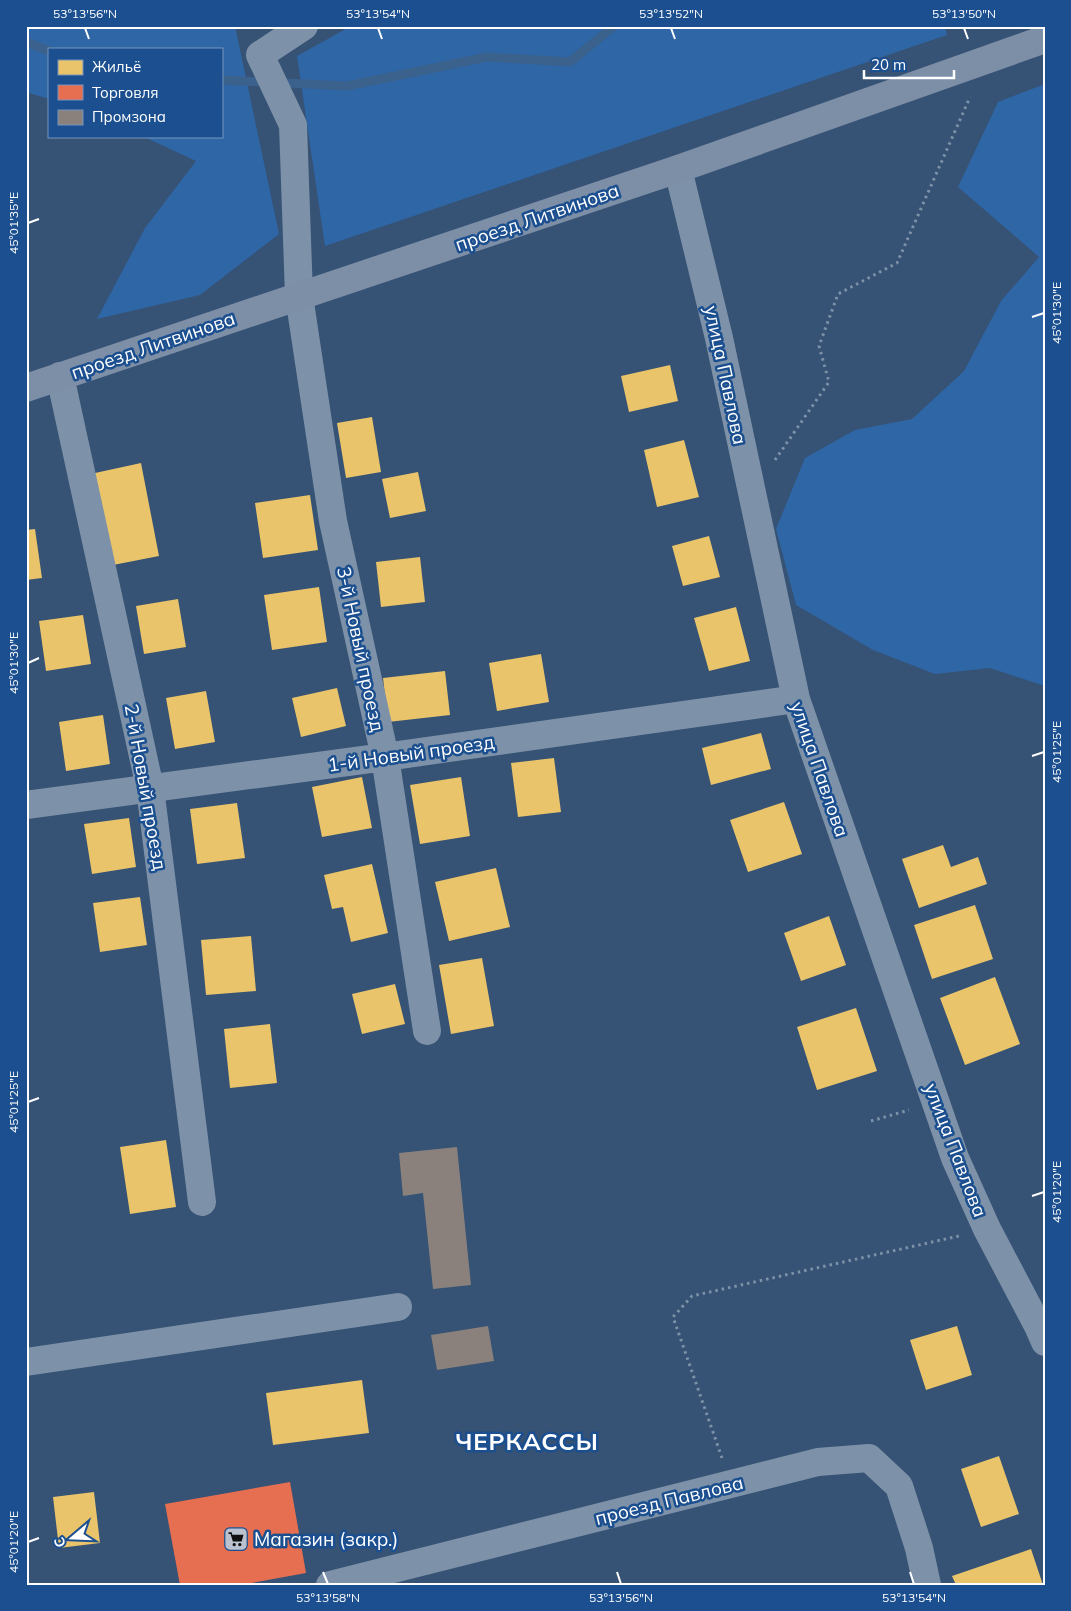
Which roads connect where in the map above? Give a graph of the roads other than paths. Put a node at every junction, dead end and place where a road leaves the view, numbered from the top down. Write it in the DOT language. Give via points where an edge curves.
graph roads {
  1 [pos="304,26"];
  2 [pos="1045,39"];
  3 [pos="678,169"];
  4 [pos="299,296"];
  5 [pos="60,376"];
  6 [pos="26,388"];
  7 [pos="796,699"];
  8 [pos="385,757"];
  9 [pos="150,788"];
  10 [pos="26,805"];
  11 [pos="427,1031"];
  12 [pos="202,1202"];
  13 [pos="398,1307"];
  14 [pos="1045,1342"];
  15 [pos="26,1362"];
  16 [pos="330,1585"];
  17 [pos="928,1585"];
  1 -- 4 [label="street, 3-й Новый проезд" via="260,55 293,125"];
  2 -- 3 [label="main road, проезд Литвинова"];
  3 -- 4 [label="main road, проезд Литвинова"];
  3 -- 7 [label="street, улица Павлова" via="720,338"];
  4 -- 5 [label="main road, проезд Литвинова"];
  4 -- 8 [label="street, 3-й Новый проезд" via="333,521"];
  5 -- 6 [label="main road, проезд Литвинова"];
  5 -- 9 [label="street, 2-й Новый проезд"];
  7 -- 8 [label="street, 1-й Новый проезд"];
  7 -- 14 [label="street, улица Павлова" via="955,1158"];
  8 -- 9 [label="street, 1-й Новый проезд"];
  8 -- 11 [label="street, 3-й Новый проезд"];
  9 -- 10 [label="street, 1-й Новый проезд"];
  9 -- 12 [label="street, 2-й Новый проезд"];
  13 -- 15 [label="street"];
  16 -- 17 [label="street, проезд Павлова" via="818,1462 869,1458 899,1486"];
}
